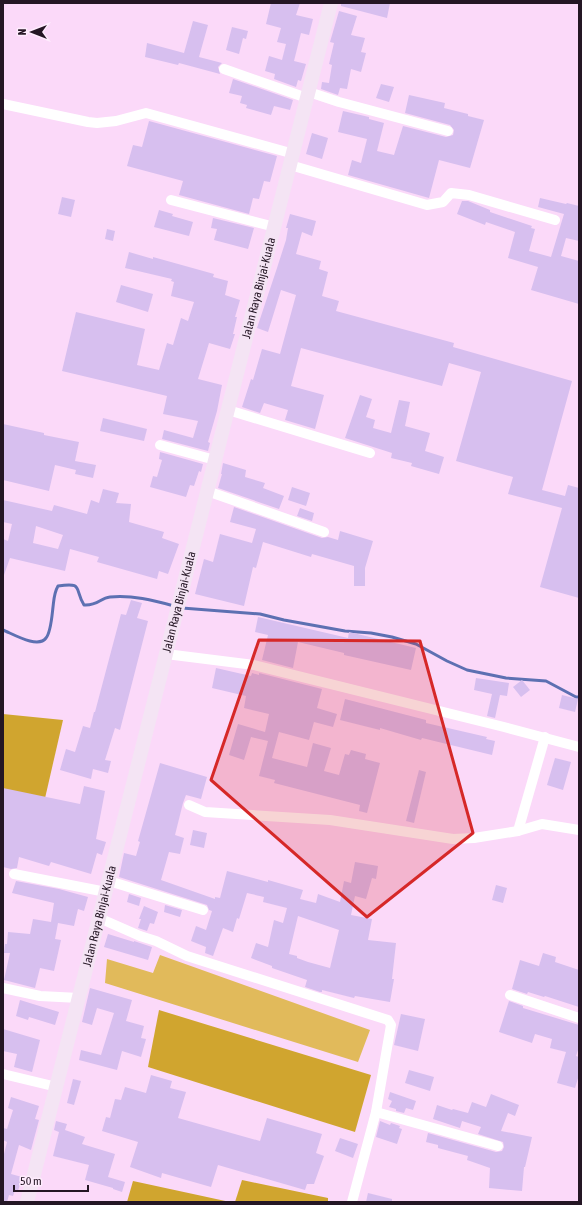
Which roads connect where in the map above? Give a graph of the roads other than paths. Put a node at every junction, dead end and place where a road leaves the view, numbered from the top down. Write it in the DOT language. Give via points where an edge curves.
graph roads {
  1 [pos="331,3"];
  2 [pos="224,69"];
  3 [pos="308,95"];
  4 [pos="3,104"];
  5 [pos="448,131"];
  6 [pos="292,160"];
  7 [pos="171,200"];
  8 [pos="556,220"];
  9 [pos="275,227"];
  10 [pos="228,410"];
  11 [pos="160,445"];
  12 [pos="370,453"];
  13 [pos="215,460"];
  14 [pos="208,491"];
  15 [pos="324,532"];
  16 [pos="166,654"];
  17 [pos="545,737"];
  18 [pos="579,746"];
  19 [pos="188,805"];
  20 [pos="579,830"];
  21 [pos="518,831"];
  22 [pos="14,874"];
  23 [pos="107,886"];
  24 [pos="203,910"];
  25 [pos="99,918"];
  26 [pos="3,988"];
  27 [pos="510,995"];
  28 [pos="79,998"];
  29 [pos="579,1018"];
  30 [pos="3,1074"];
  31 [pos="57,1087"];
  32 [pos="376,1112"];
  33 [pos="498,1146"];
  34 [pos="28,1202"];
  35 [pos="352,1202"];
  1 -- 3 [label="main road, Jalan Raya Binjai-Kuala"];
  2 -- 3 [label="street"];
  3 -- 5 [label="street"];
  3 -- 6 [label="main road, Jalan Raya Binjai-Kuala"];
  4 -- 6 [label="street" via="97,123 146,113"];
  6 -- 8 [label="street" via="427,205 443,202 451,193 461,194"];
  6 -- 9 [label="main road, Jalan Raya Binjai-Kuala"];
  7 -- 9 [label="street"];
  9 -- 10 [label="main road, Jalan Raya Binjai-Kuala"];
  10 -- 12 [label="street"];
  10 -- 13 [label="main road, Jalan Raya Binjai-Kuala"];
  11 -- 13 [label="street"];
  13 -- 14 [label="main road, Jalan Raya Binjai-Kuala"];
  14 -- 15 [label="street"];
  14 -- 16 [label="main road, Jalan Raya Binjai-Kuala"];
  16 -- 17 [label="street" via="254,665"];
  16 -- 23 [label="main road, Jalan Raya Binjai-Kuala"];
  17 -- 18 [label="street"];
  17 -- 21 [label="street"];
  19 -- 21 [label="street" via="205,812 330,820 453,839"];
  20 -- 21 [label="street" via="542,824"];
  22 -- 23 [label="street"];
  23 -- 24 [label="street"];
  23 -- 25 [label="main road, Jalan Raya Binjai-Kuala"];
  25 -- 28 [label="main road, Jalan Raya Binjai-Kuala"];
  25 -- 32 [label="street" via="187,956 388,1020 391,1025"];
  26 -- 28 [label="street" via="40,996"];
  27 -- 29 [label="street"];
  28 -- 31 [label="main road, Jalan Raya Binjai-Kuala"];
  30 -- 31 [label="street"];
  31 -- 34 [label="main road, Jalan Raya Binjai-Kuala"];
  32 -- 33 [label="street"];
  32 -- 35 [label="street"];
}
